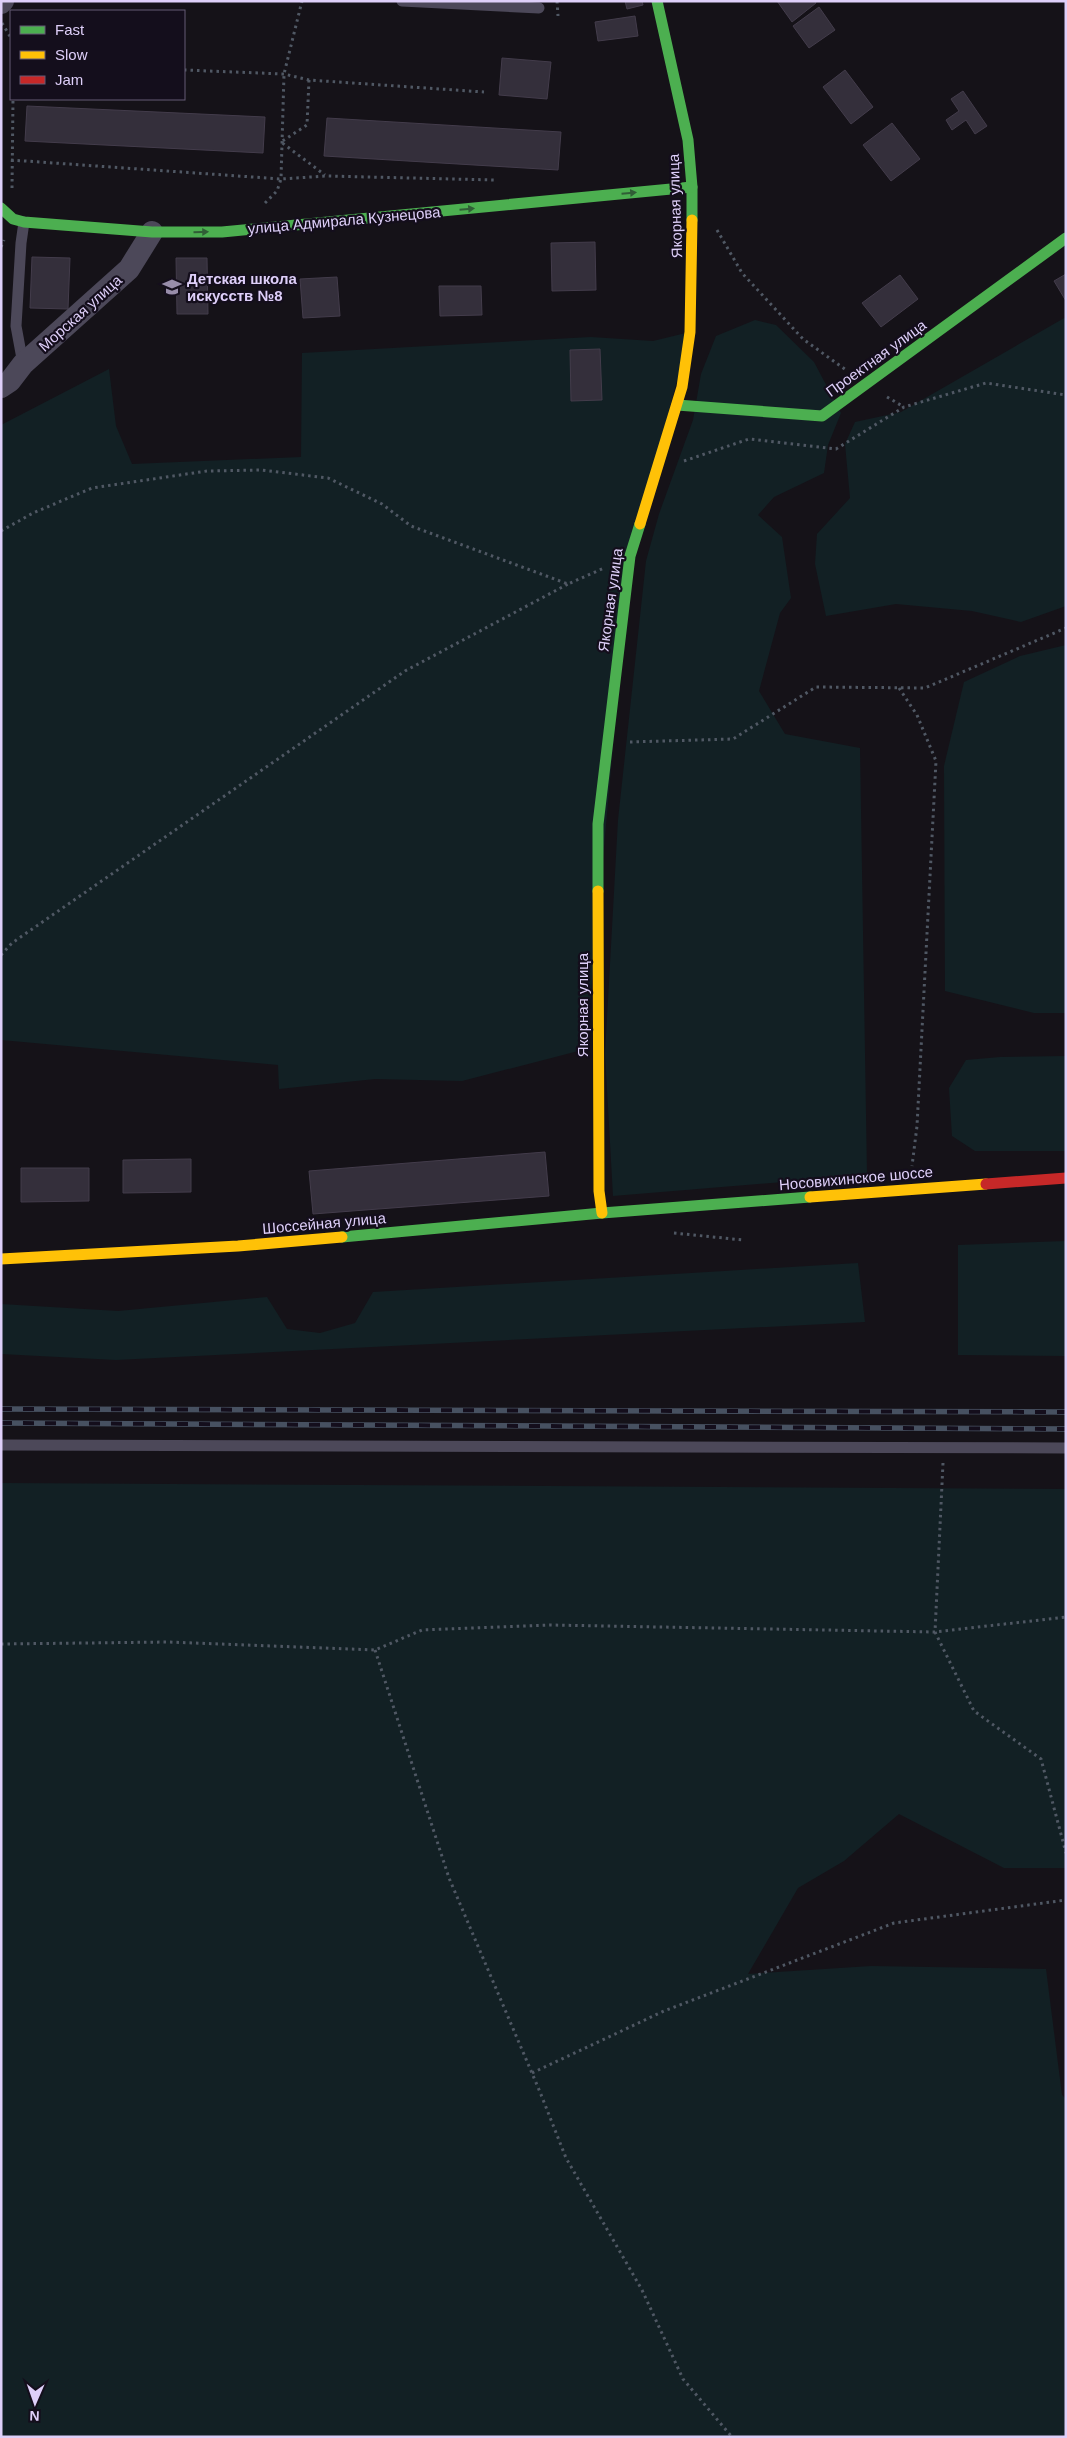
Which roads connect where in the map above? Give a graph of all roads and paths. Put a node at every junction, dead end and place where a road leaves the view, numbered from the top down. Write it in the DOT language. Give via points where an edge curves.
graph roads {
  1 [pos="302,1"];
  2 [pos="402,1"];
  3 [pos="557,1"];
  4 [pos="657,1"];
  5 [pos="539,8"];
  6 [pos="558,16"];
  7 [pos="1,23"];
  8 [pos="10,36"];
  9 [pos="185,70"];
  10 [pos="284,74"];
  11 [pos="309,80"];
  12 [pos="484,92"];
  13 [pos="13,100"];
  14 [pos="281,142"];
  15 [pos="11,160"];
  16 [pos="326,176"];
  17 [pos="281,178"];
  18 [pos="500,180"];
  19 [pos="692,187"];
  20 [pos="277,191"];
  21 [pos="1,208"];
  22 [pos="19,220"];
  23 [pos="712,222"];
  24 [pos="152,232"];
  25 [pos="1066,238"];
  26 [pos="1,247"];
  27 [pos="23,364"];
  28 [pos="866,384"];
  29 [pos="1,387"];
  30 [pos="1066,395"];
  31 [pos="677,404"];
  32 [pos="904,407"];
  33 [pos="654,471"];
  34 [pos="1,531"];
  35 [pos="630,556"];
  36 [pos="568,584"];
  37 [pos="1066,628"];
  38 [pos="899,688"];
  39 [pos="607,742"];
  40 [pos="1,955"];
  41 [pos="1066,1178"];
  42 [pos="908,1189"];
  43 [pos="649,1211"];
  44 [pos="602,1213"];
  45 [pos="670,1233"];
  46 [pos="743,1240"];
  47 [pos="1,1259"];
  48 [pos="1,1445"];
  49 [pos="943,1448"];
  50 [pos="1066,1448"];
  51 [pos="1066,1617"];
  52 [pos="936,1632"];
  53 [pos="1,1644"];
  54 [pos="375,1650"];
  55 [pos="1066,1853"];
  56 [pos="1066,1900"];
  57 [pos="532,2073"];
  58 [pos="732,2437"];
  1 -- 10 [label="path"];
  2 -- 5 [label="lane"];
  3 -- 6 [label="path"];
  4 -- 19 [label="street, Якорная улица" via="688,140"];
  7 -- 8 [label="path"];
  9 -- 10 [label="path"];
  10 -- 11 [label="path"];
  10 -- 14 [label="path"];
  11 -- 12 [label="path"];
  11 -- 14 [label="path" via="307,125"];
  13 -- 15 [label="path"];
  14 -- 16 [label="path"];
  14 -- 17 [label="path"];
  15 -- 17 [label="path"];
  15 -- 22 [label="path"];
  16 -- 17 [label="path"];
  16 -- 18 [label="path"];
  17 -- 20 [label="path"];
  24 -- 19 [label="street, улица Адмирала Кузнецова, one-way" via="222,232"];
  19 -- 31 [label="street, Якорная улица" via="690,332"];
  21 -- 22 [label="street"];
  22 -- 24 [label="street, улица Адмирала Кузнецова"];
  22 -- 26 [label="path"];
  22 -- 27 [label="lane" via="21,243 16,326"];
  23 -- 28 [label="path" via="742,273 803,339"];
  24 -- 27 [label="street, Морская улица" via="129,268"];
  25 -- 28 [label="street, Проектная улица"];
  27 -- 29 [label="street, Морская улица"];
  28 -- 31 [label="street, Проектная улица" via="822,416"];
  28 -- 32 [label="path"];
  30 -- 32 [label="path" via="986,383"];
  31 -- 33 [label="street, Якорная улица"];
  32 -- 33 [label="path" via="836,449 749,439"];
  33 -- 35 [label="street, Якорная улица"];
  34 -- 36 [label="path" via="33,513 92,488 207,471 261,470 328,478 382,504 411,526"];
  35 -- 36 [label="path"];
  35 -- 39 [label="street, Якорная улица"];
  36 -- 40 [label="path" via="405,670 12,944"];
  37 -- 38 [label="path" via="926,688"];
  38 -- 39 [label="path" via="816,687 733,739"];
  38 -- 42 [label="path" via="916,715 936,762 918,1117"];
  39 -- 44 [label="street, Якорная улица" via="598,824 597,1046"];
  41 -- 42 [label="street, Носовихинское шоссе"];
  42 -- 43 [label="street, Носовихинское шоссе"];
  43 -- 44 [label="street, Шоссейная улица"];
  44 -- 47 [label="street, Шоссейная улица" via="238,1246"];
  45 -- 46 [label="path"];
  48 -- 49 [label="lane"];
  49 -- 50 [label="lane"];
  49 -- 52 [label="path"];
  51 -- 52 [label="path"];
  52 -- 54 [label="path" via="550,1625 422,1630"];
  52 -- 55 [label="path" via="974,1711 1041,1759"];
  53 -- 54 [label="path" via="168,1642"];
  54 -- 57 [label="path" via="449,1878"];
  56 -- 57 [label="path" via="894,1923 664,2011"];
  57 -- 58 [label="path" via="566,2158 642,2290 683,2379"];
}
